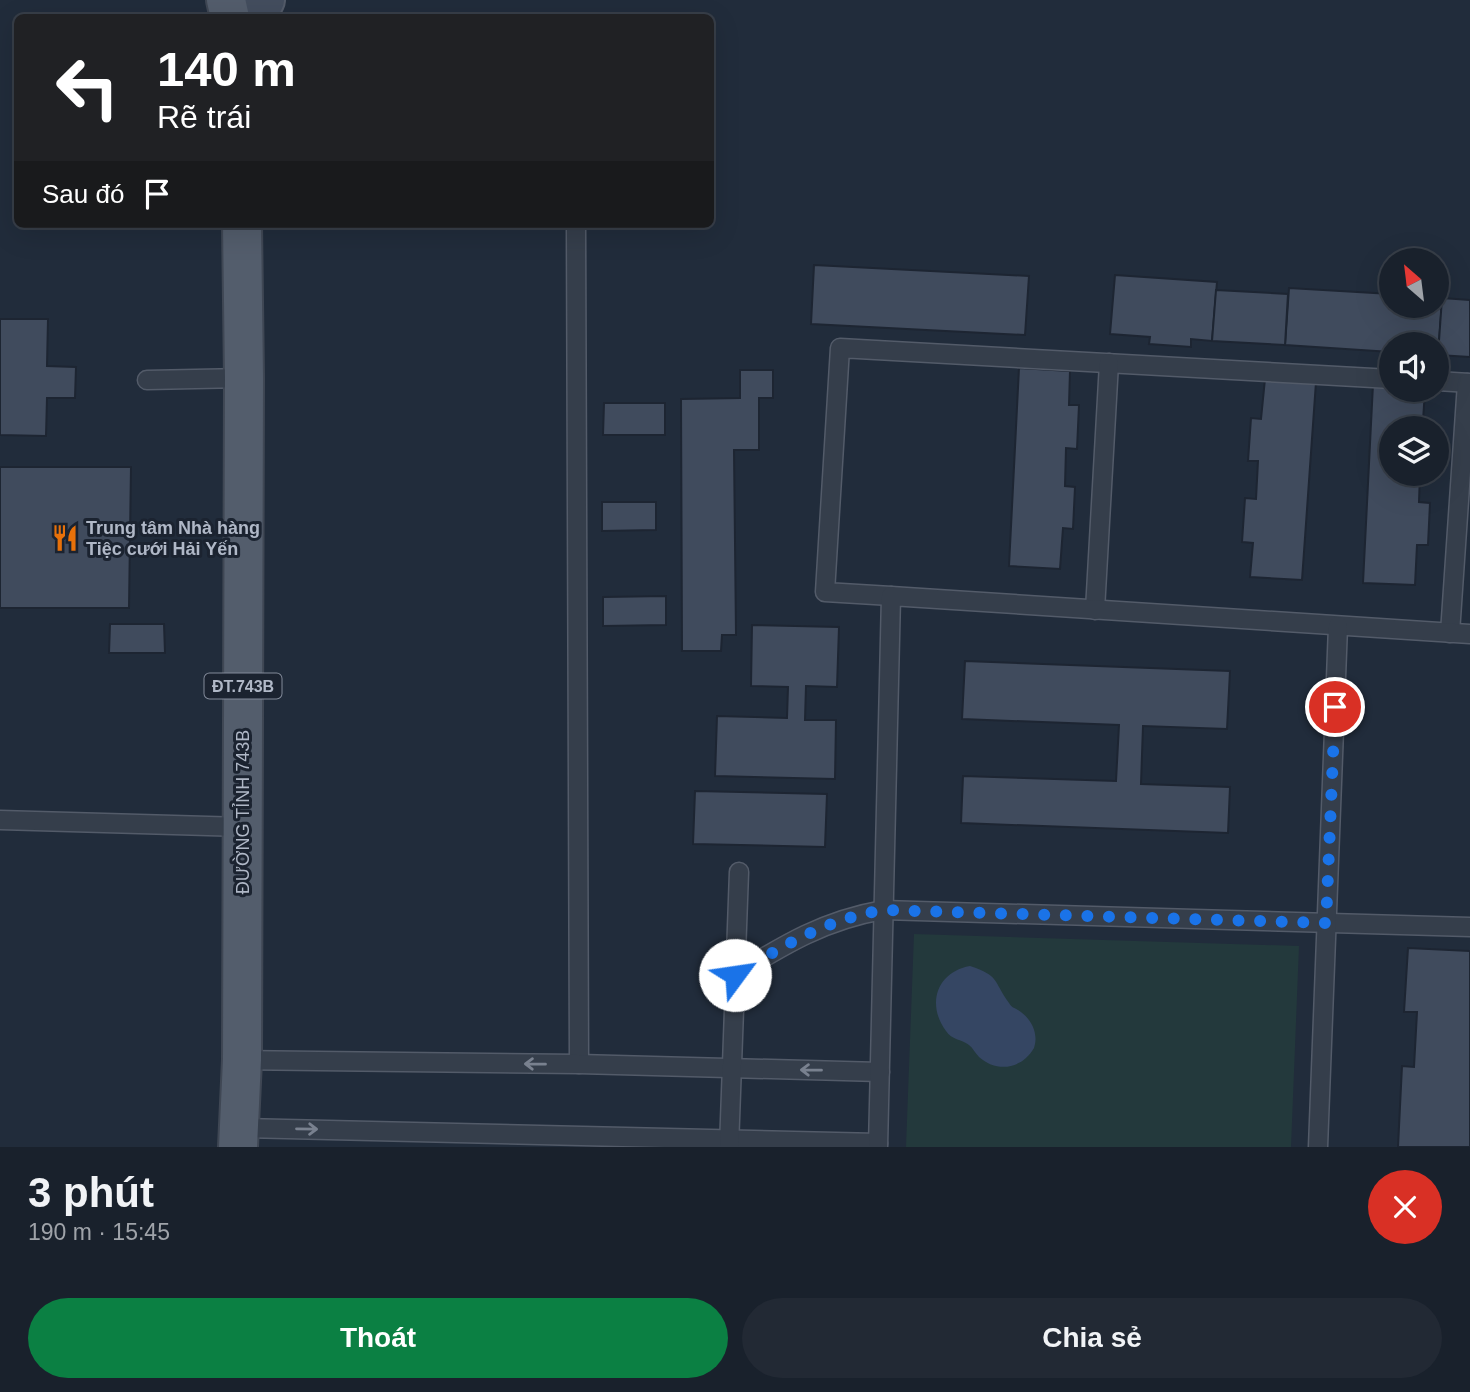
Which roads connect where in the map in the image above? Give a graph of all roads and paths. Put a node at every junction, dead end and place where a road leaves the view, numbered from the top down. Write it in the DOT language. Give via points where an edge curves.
graph roads {
  1 [pos="242,228"];
  2 [pos="576,228"];
  3 [pos="1109,363"];
  4 [pos="244,378"];
  5 [pos="1379,378"];
  6 [pos="147,380"];
  7 [pos="1449,382"];
  8 [pos="1469,383"];
  9 [pos="891,597"];
  10 [pos="1096,610"];
  11 [pos="1338,626"];
  12 [pos="1450,633"];
  13 [pos="1470,634"];
  14 [pos="0,820"];
  15 [pos="243,827"];
  16 [pos="739,872"];
  17 [pos="883,910"];
  18 [pos="1326,923"];
  19 [pos="1470,927"];
  20 [pos="735,975"];
  21 [pos="242,1060"];
  22 [pos="579,1064"];
  23 [pos="732,1068"];
  24 [pos="880,1072"];
  25 [pos="238,1137"];
  26 [pos="729,1143"];
  27 [pos="878,1145"];
  28 [pos="1318,1147"];
  1 -- 4 [label="main road, ĐƯỜNG TỈNH 743B / ĐT.743B"];
  2 -- 22 [label="lane"];
  3 -- 5 [label="lane"];
  3 -- 9 [label="lane" via="840,348 825,592"];
  3 -- 10 [label="lane"];
  4 -- 6 [label="lane"];
  4 -- 15 [label="main road, ĐƯỜNG TỈNH 743B / ĐT.743B"];
  7 -- 8 [label="lane"];
  8 -- 12 [label="lane"];
  9 -- 10 [label="lane"];
  9 -- 17 [label="lane"];
  10 -- 11 [label="lane"];
  11 -- 12 [label="lane"];
  11 -- 18 [label="lane"];
  12 -- 13 [label="lane"];
  14 -- 15 [label="lane"];
  15 -- 21 [label="main road, ĐƯỜNG TỈNH 743B / ĐT.743B"];
  16 -- 20 [label="lane"];
  17 -- 18 [label="lane"];
  17 -- 20 [label="lane" via="820,927"];
  17 -- 24 [label="lane"];
  18 -- 19 [label="lane"];
  18 -- 28 [label="lane"];
  20 -- 23 [label="lane"];
  22 -- 21 [label="lane, one-way"];
  21 -- 25 [label="main road, ĐƯỜNG TỈNH 743B / ĐT.743B"];
  22 -- 23 [label="lane"];
  24 -- 23 [label="lane, one-way"];
  23 -- 26 [label="lane"];
  24 -- 27 [label="lane"];
  25 -- 26 [label="lane, one-way"];
  26 -- 27 [label="lane"];
}
